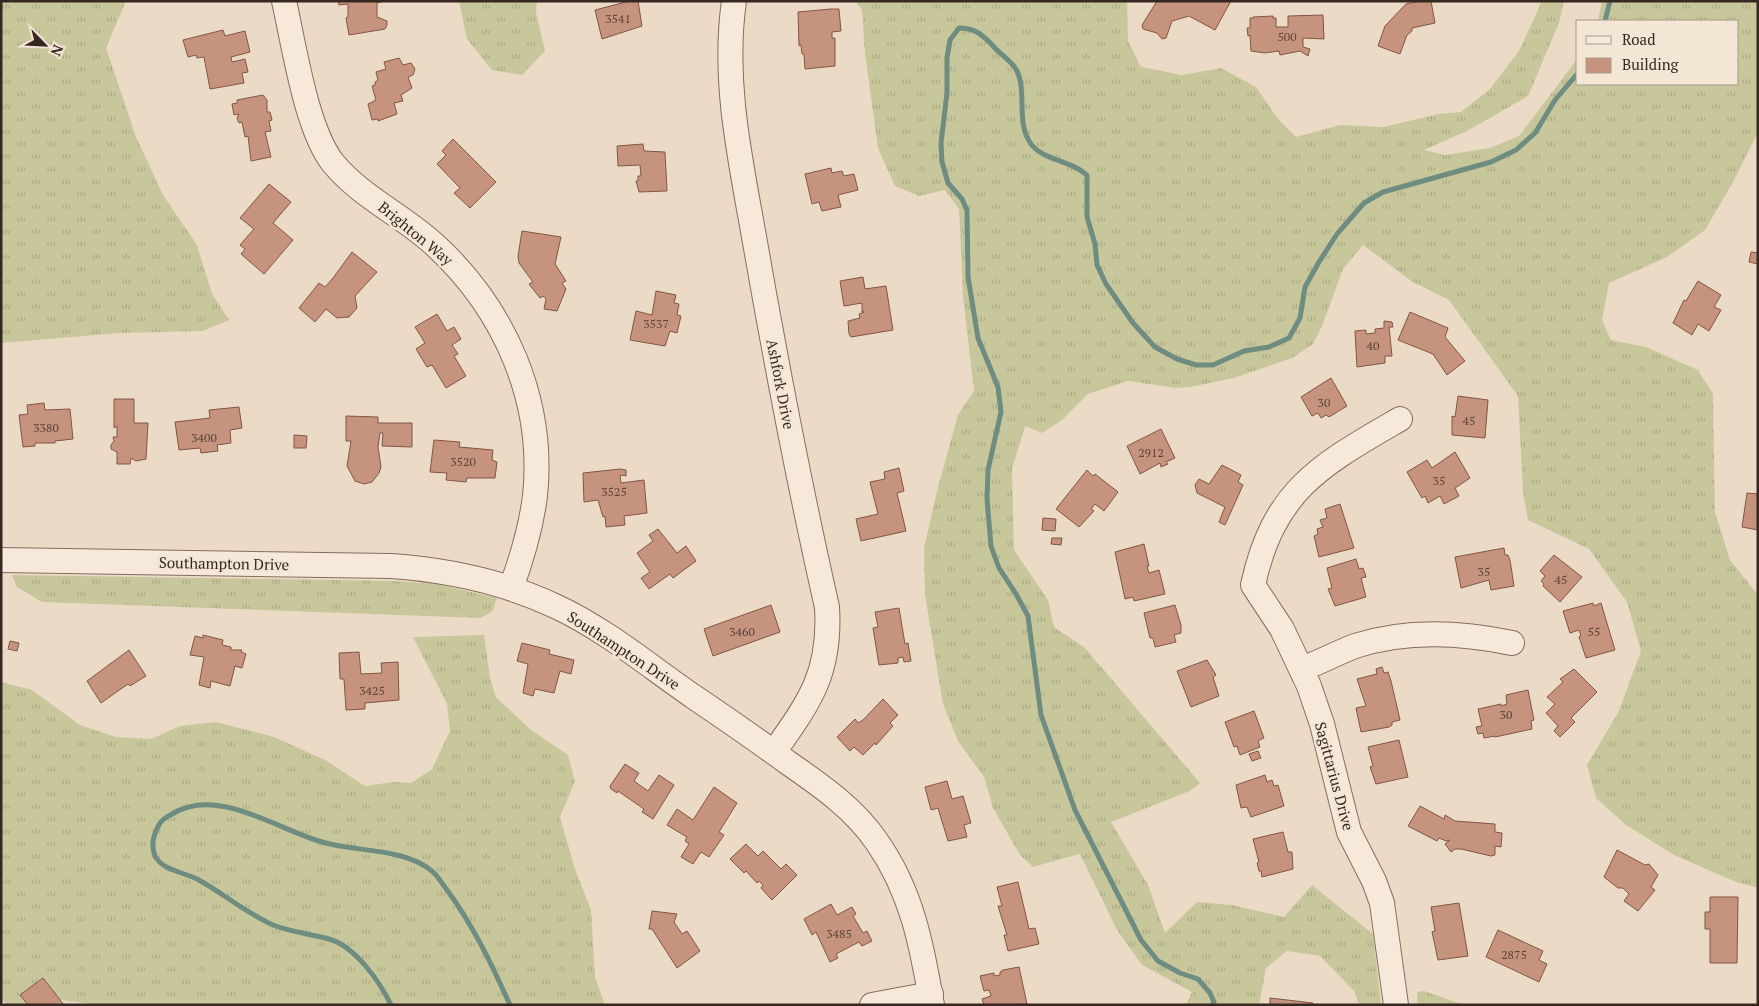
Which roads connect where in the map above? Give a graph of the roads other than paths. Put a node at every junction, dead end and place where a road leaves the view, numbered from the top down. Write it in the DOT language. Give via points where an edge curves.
graph roads {
  1 [pos="284,1"];
  2 [pos="734,1"];
  3 [pos="1400,419"];
  4 [pos="1,560"];
  5 [pos="511,588"];
  6 [pos="1512,644"];
  7 [pos="1302,669"];
  8 [pos="774,752"];
  9 [pos="931,1000"];
  10 [pos="872,1005"];
  11 [pos="1396,1005"];
  1 -- 5 [label="street, Brighton Way" via="313,125 333,162 350,180 434,244 458,268 490,309 514,355 533,424 536,462 530,529"];
  2 -- 8 [label="street, Ashfork Drive" via="729,58 734,121 782,396 827,607 826,651 817,683"];
  3 -- 7 [label="street, Sagittarius Drive" via="1334,458 1296,491 1267,538 1253,585 1282,629"];
  4 -- 5 [label="street, Southampton Drive" via="391,566 432,569"];
  5 -- 8 [label="street, Southampton Drive" via="556,606 593,626"];
  6 -- 7 [label="street" via="1466,635 1420,634 1386,638 1355,646"];
  7 -- 11 [label="street, Sagittarius Drive" via="1322,724 1349,832 1382,903"];
  8 -- 9 [label="street, Southampton Drive" via="832,794 856,816 887,856 906,893 917,925"];
  9 -- 10 [label="street"];
}
